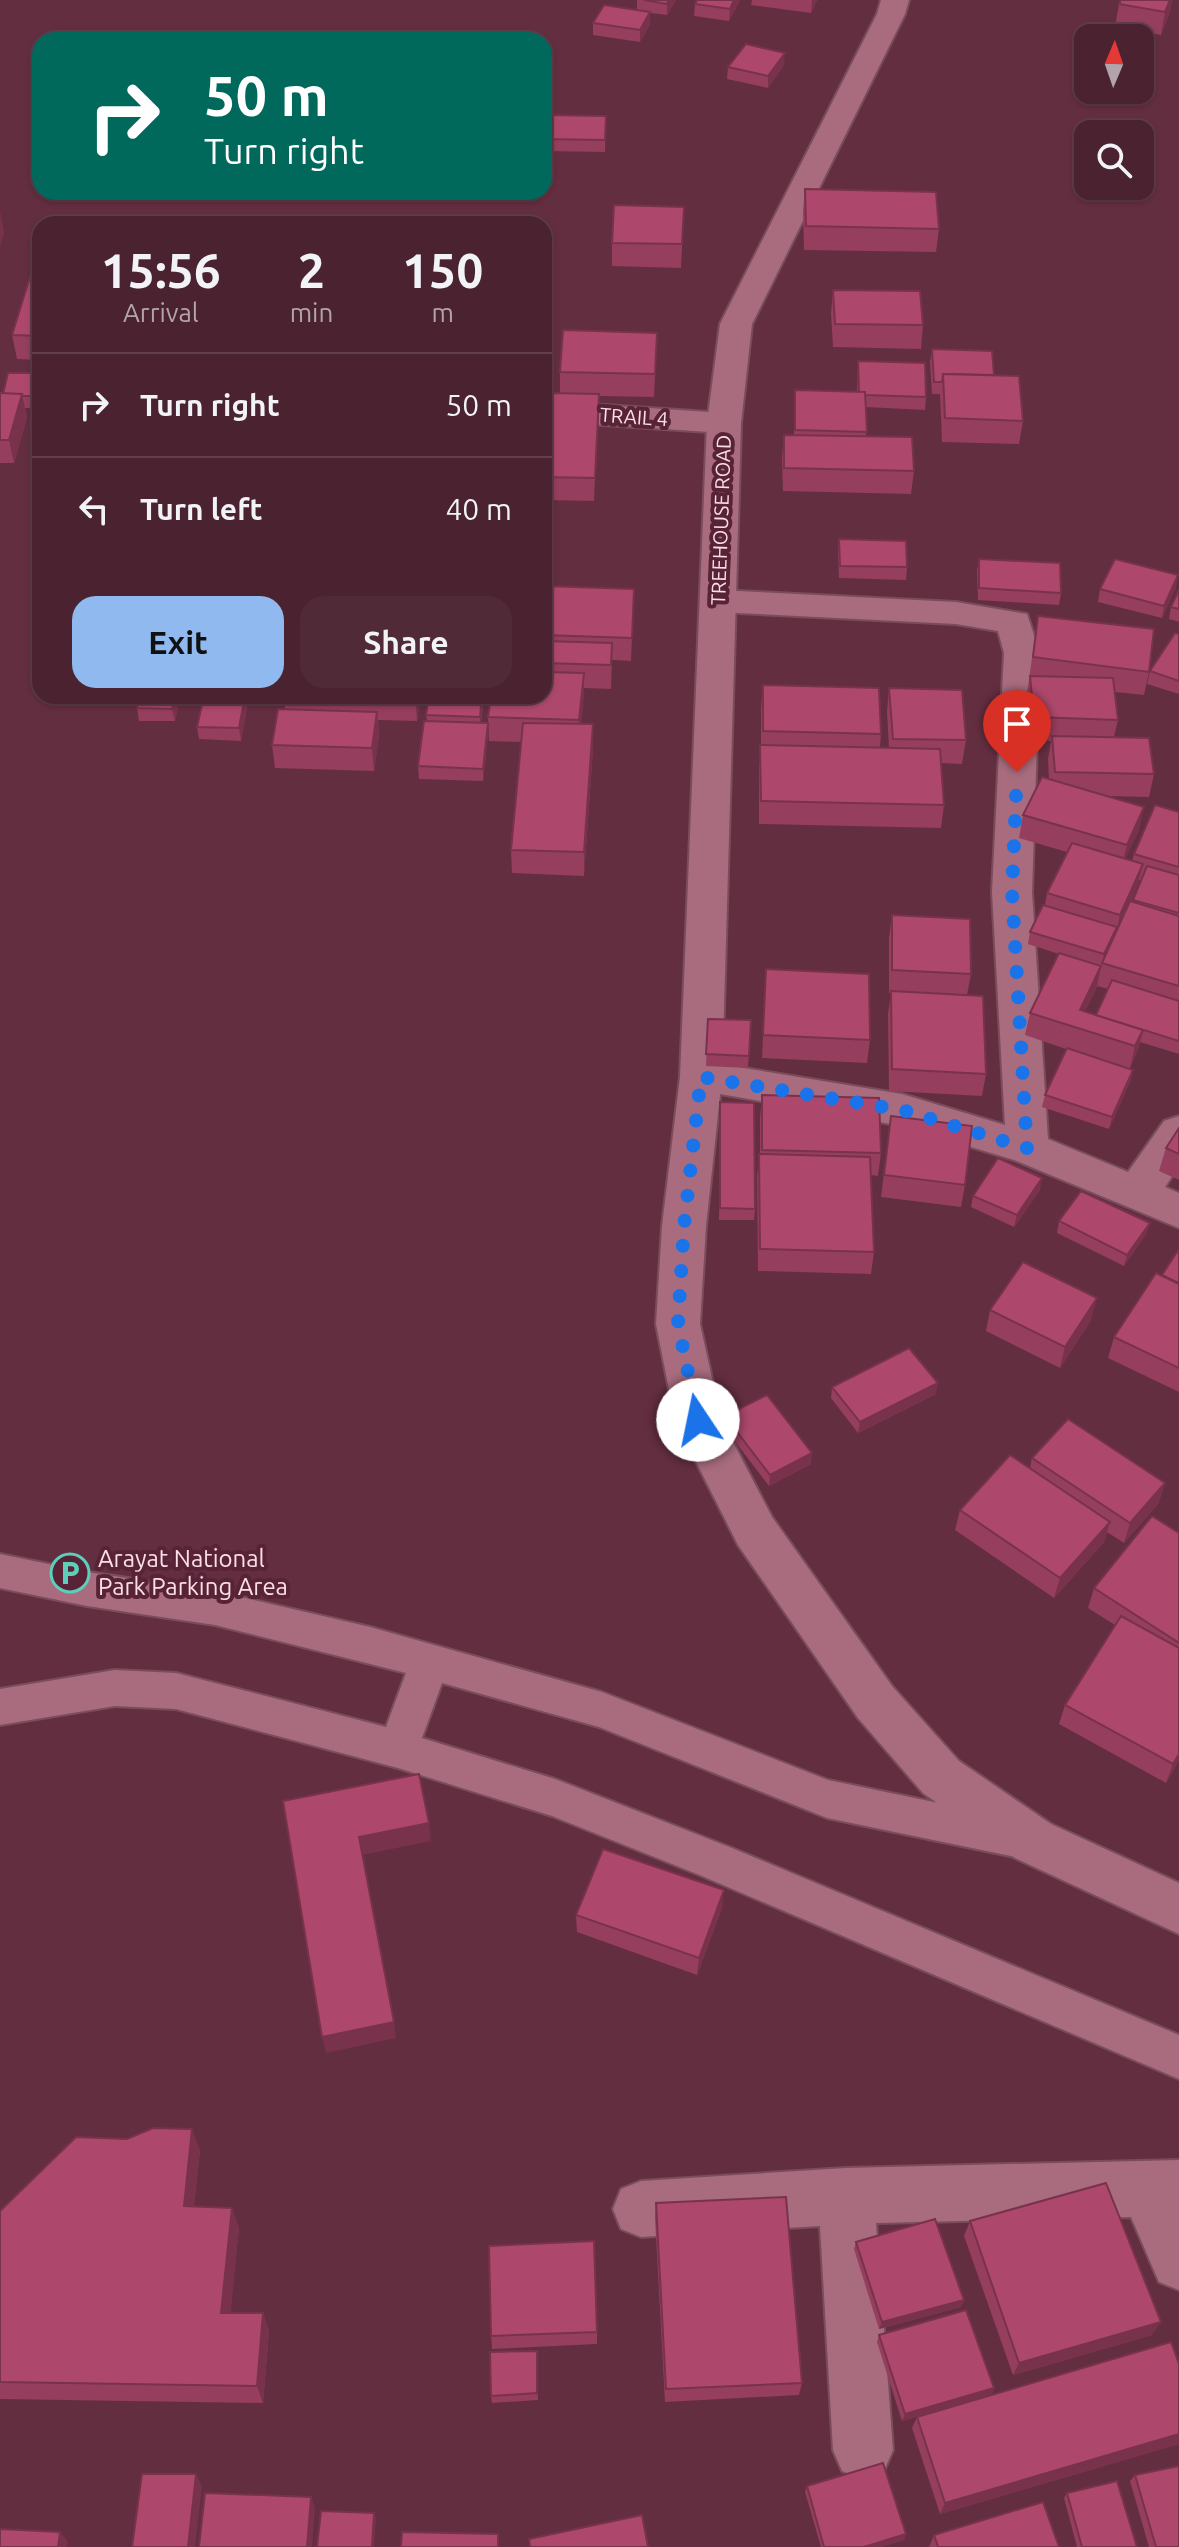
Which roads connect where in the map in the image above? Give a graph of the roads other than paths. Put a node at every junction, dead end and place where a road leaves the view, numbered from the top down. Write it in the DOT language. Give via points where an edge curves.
graph roads {
  1 [pos="895,0"];
  2 [pos="552,412"];
  3 [pos="724,423"];
  4 [pos="718,601"];
  5 [pos="701,1077"];
  6 [pos="1179,1132"];
  7 [pos="1027,1148"];
  8 [pos="1138,1192"];
  9 [pos="1179,1211"];
  10 [pos="0,1571"];
  11 [pos="430,1662"];
  12 [pos="0,1707"];
  13 [pos="398,1749"];
  14 [pos="1033,1841"];
  15 [pos="1179,1909"];
  16 [pos="1179,2057"];
  17 [pos="1163,2189"];
  18 [pos="846,2196"];
  19 [pos="641,2209"];
  20 [pos="1179,2262"];
  21 [pos="863,2450"];
  1 -- 3 [label="street, TREEHOUSE ROAD" via="736,324"];
  2 -- 3 [label="street, TRAIL 4"];
  3 -- 4 [label="street, TREEHOUSE ROAD"];
  4 -- 5 [label="street, TREEHOUSE ROAD"];
  4 -- 7 [label="street" via="956,613 1014,622 1022,653 1012,892"];
  5 -- 7 [label="street" via="902,1110"];
  5 -- 14 [label="street, TREEHOUSE ROAD" via="678,1324 698,1420 755,1531 875,1702 941,1777"];
  6 -- 8 [label="street"];
  7 -- 8 [label="street"];
  8 -- 9 [label="street"];
  10 -- 11 [label="lane" via="215,1608"];
  11 -- 13 [label="lane"];
  11 -- 14 [label="lane" via="602,1710 827,1799"];
  12 -- 13 [label="lane" via="115,1688 176,1691"];
  13 -- 16 [label="lane" via="555,1798"];
  14 -- 15 [label="street, TREEHOUSE ROAD"];
  17 -- 18 [label="street"];
  17 -- 20 [label="street"];
  18 -- 19 [label="street"];
  18 -- 21 [label="street"];
}
